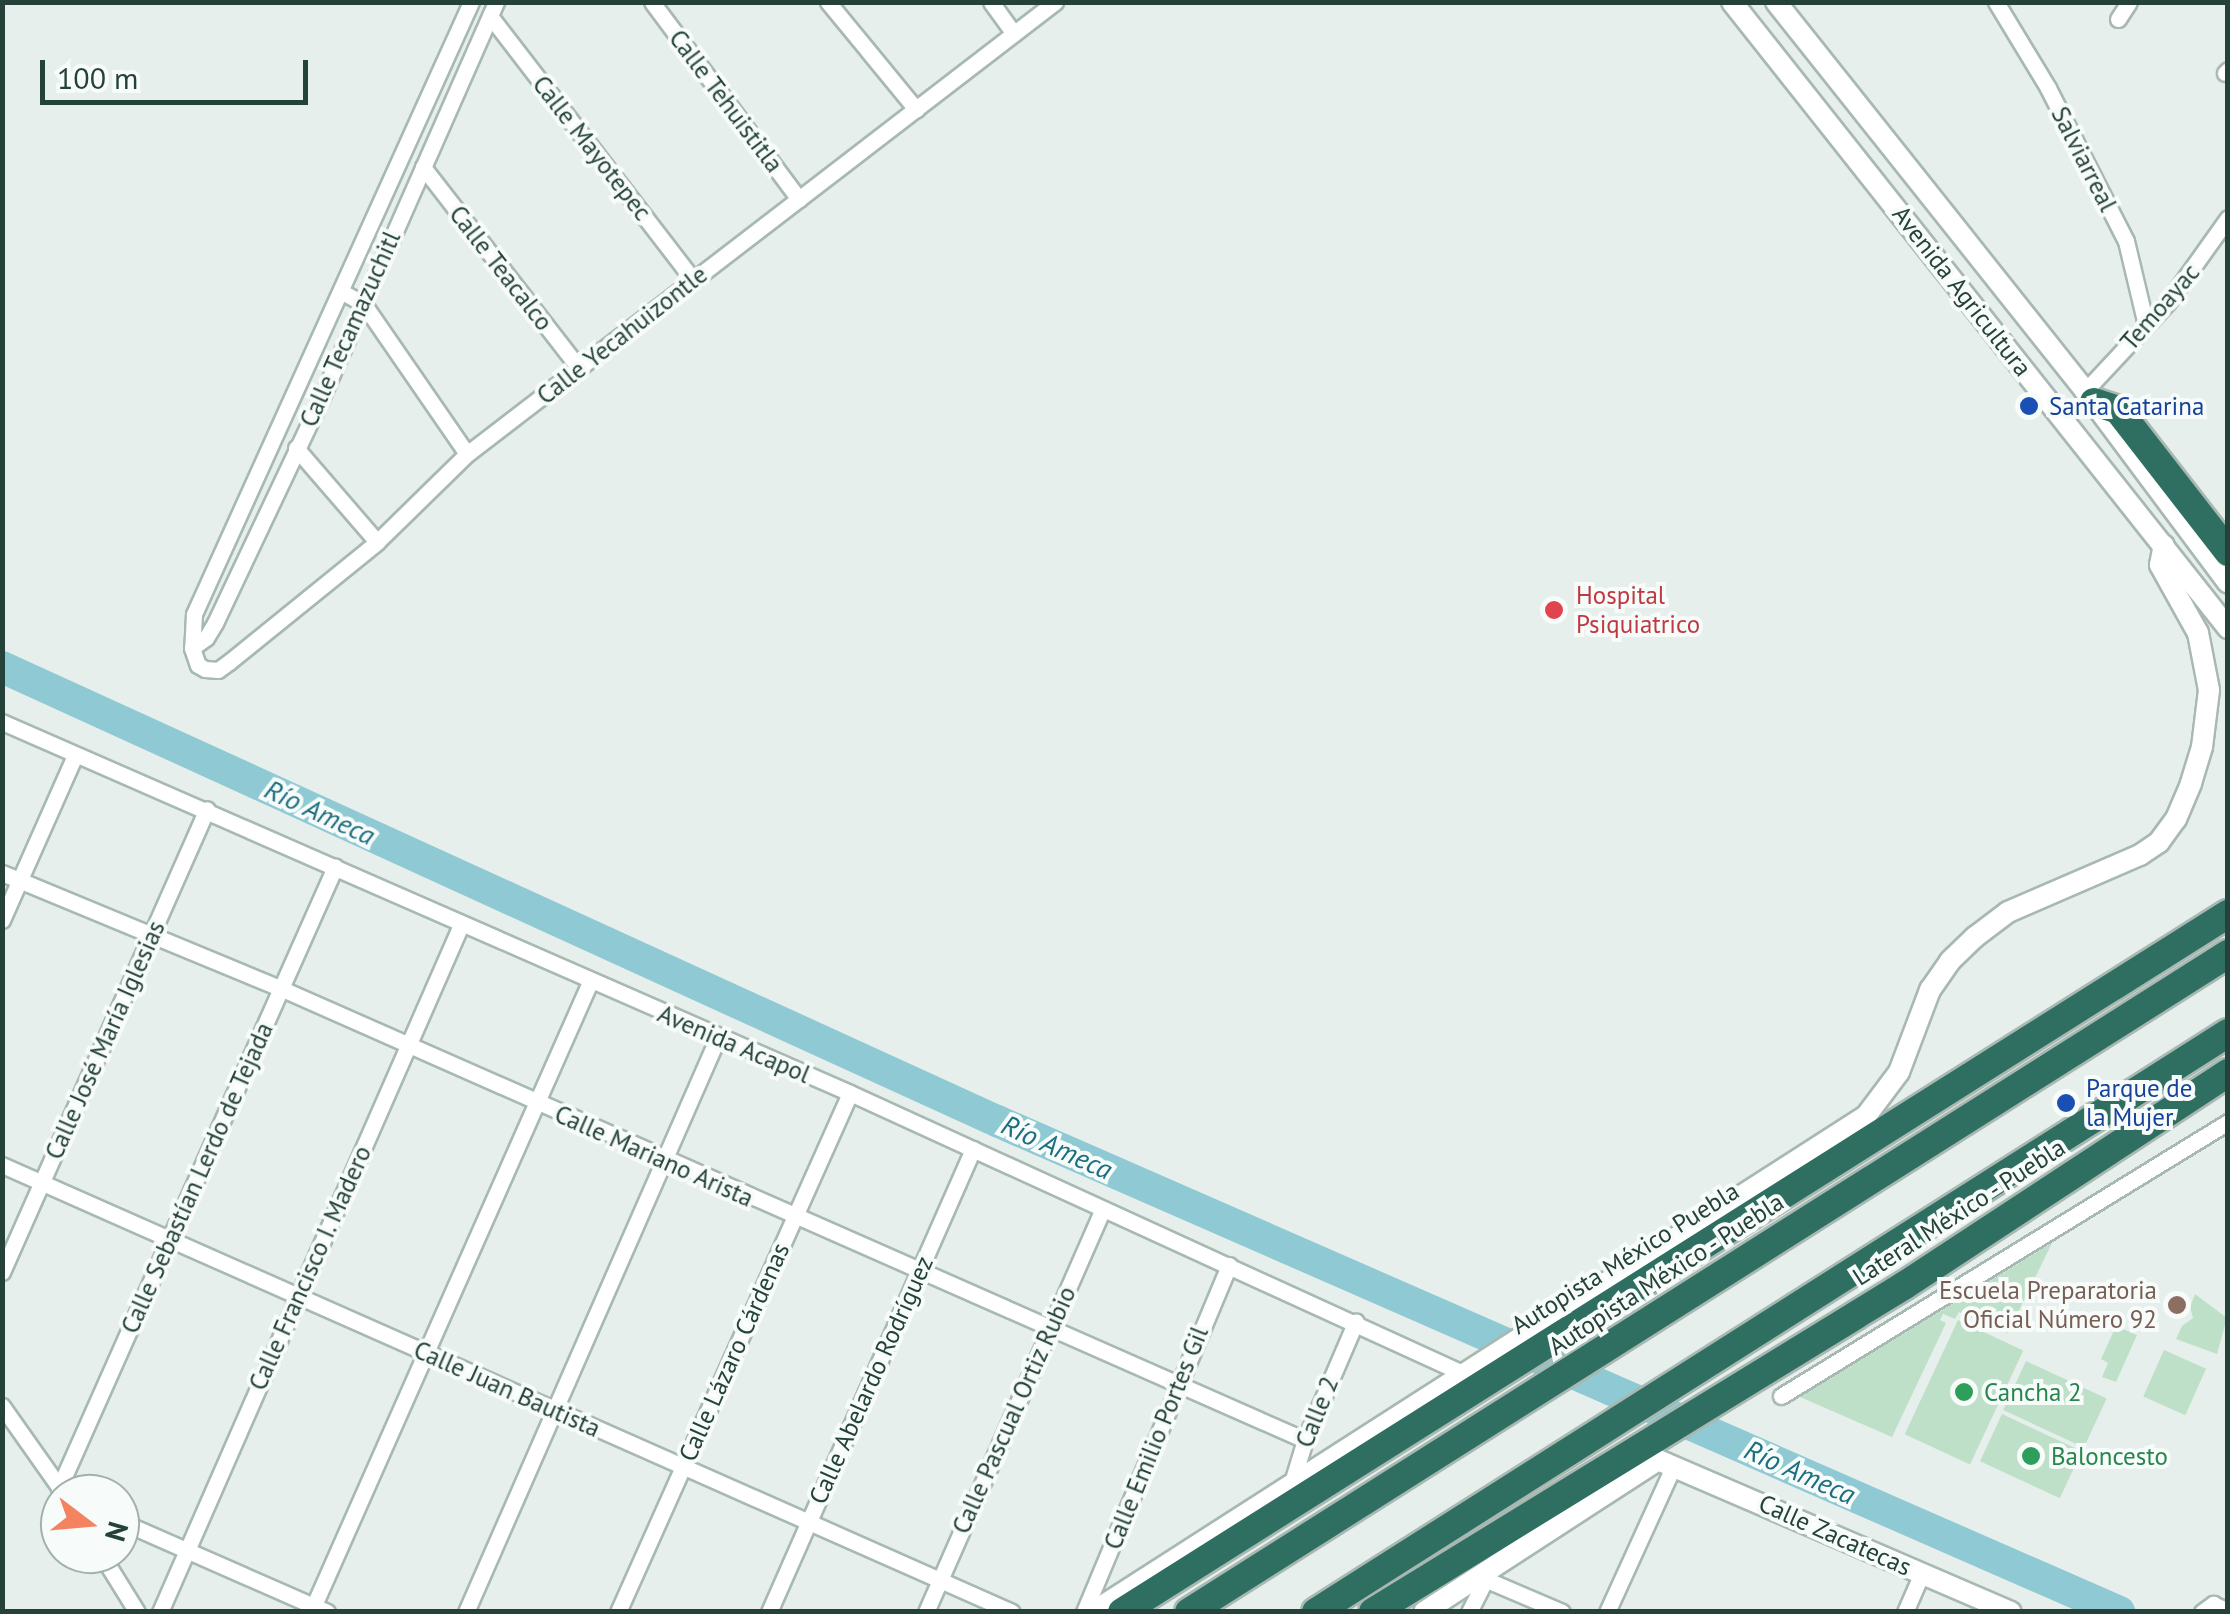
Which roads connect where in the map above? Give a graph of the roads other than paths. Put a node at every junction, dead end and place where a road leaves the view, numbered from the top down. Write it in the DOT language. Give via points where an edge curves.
graph roads {
  1 [pos="471,2"];
  2 [pos="652,2"];
  3 [pos="828,2"];
  4 [pos="991,2"];
  5 [pos="1055,2"];
  6 [pos="1732,2"];
  7 [pos="1776,2"];
  8 [pos="1996,2"];
  9 [pos="2129,2"];
  10 [pos="493,9"];
  11 [pos="2118,19"];
  12 [pos="1014,34"];
  13 [pos="916,109"];
  14 [pos="424,167"];
  15 [pos="384,199"];
  16 [pos="799,199"];
  17 [pos="404,211"];
  18 [pos="2228,218"];
  19 [pos="694,280"];
  20 [pos="342,292"];
  21 [pos="363,303"];
  22 [pos="2146,325"];
  23 [pos="579,368"];
  24 [pos="298,389"];
  25 [pos="2090,397"];
  26 [pos="321,399"];
  27 [pos="296,448"];
  28 [pos="467,454"];
  29 [pos="377,542"];
  30 [pos="2164,545"];
  31 [pos="2228,552"];
  32 [pos="2228,583"];
  33 [pos="2228,628"];
  34 [pos="192,648"];
  35 [pos="198,665"];
  36 [pos="2,722"];
  37 [pos="75,755"];
  38 [pos="207,809"];
  39 [pos="334,867"];
  40 [pos="2,872"];
  41 [pos="20,881"];
  42 [pos="2228,914"];
  43 [pos="2,920"];
  44 [pos="461,925"];
  45 [pos="151,936"];
  46 [pos="2228,954"];
  47 [pos="590,982"];
  48 [pos="280,988"];
  49 [pos="718,1038"];
  50 [pos="2216,1040"];
  51 [pos="410,1045"];
  52 [pos="2221,1077"];
  53 [pos="850,1093"];
  54 [pos="536,1104"];
  55 [pos="2228,1122"];
  56 [pos="973,1149"];
  57 [pos="664,1160"];
  58 [pos="2,1165"];
  59 [pos="42,1182"];
  60 [pos="1103,1209"];
  61 [pos="794,1217"];
  62 [pos="172,1240"];
  63 [pos="1228,1266"];
  64 [pos="919,1271"];
  65 [pos="2,1272"];
  66 [pos="296,1295"];
  67 [pos="1573,1316"];
  68 [pos="1356,1321"];
  69 [pos="1050,1328"];
  70 [pos="426,1353"];
  71 [pos="1470,1376"];
  72 [pos="1176,1384"];
  73 [pos="1781,1396"];
  74 [pos="2,1406"];
  75 [pos="554,1410"];
  76 [pos="1305,1440"];
  77 [pos="1666,1462"];
  78 [pos="682,1468"];
  79 [pos="50,1474"];
  80 [pos="69,1474"];
  81 [pos="1290,1494"];
  82 [pos="808,1524"];
  83 [pos="140,1530"];
  84 [pos="187,1550"];
  85 [pos="1922,1573"];
  86 [pos="113,1574"];
  87 [pos="1483,1578"];
  88 [pos="938,1582"];
  89 [pos="2203,1609"];
  90 [pos="317,1610"];
  91 [pos="2228,1611"];
  92 [pos="137,1612"];
  93 [pos="160,1612"];
  94 [pos="466,1612"];
  95 [pos="618,1612"];
  96 [pos="769,1612"];
  97 [pos="926,1612"];
  98 [pos="1012,1612"];
  99 [pos="1084,1612"];
  100 [pos="1093,1612"];
  101 [pos="1122,1612"];
  102 [pos="1188,1612"];
  103 [pos="1316,1612"];
  104 [pos="1373,1612"];
  105 [pos="1424,1612"];
  106 [pos="1469,1612"];
  107 [pos="1562,1612"];
  108 [pos="1607,1612"];
  109 [pos="1905,1612"];
  110 [pos="2011,1612"];
  1 -- 15 [label="street, Calle Tecamazuchitl"];
  2 -- 16 [label="street, Calle Tehuistitla"];
  3 -- 13 [label="street"];
  4 -- 12 [label="street"];
  5 -- 12 [label="street, Calle Yecahuizontle"];
  6 -- 30 [label="street, Avenida Agricultura"];
  7 -- 25 [label="street, Avenida Agricultura"];
  8 -- 22 [label="street, Salviarreal" via="2126,241"];
  9 -- 11 [label="street"];
  10 -- 14 [label="street, Calle Tecamazuchitl"];
  10 -- 19 [label="street, Calle Mayotepec"];
  12 -- 13 [label="street, Calle Yecahuizontle"];
  13 -- 16 [label="street, Calle Yecahuizontle"];
  14 -- 17 [label="street, Calle Tecamazuchitl"];
  14 -- 23 [label="street, Calle Teacalco"];
  15 -- 17 [label="street"];
  15 -- 20 [label="street, Calle Tecamazuchitl"];
  16 -- 19 [label="street, Calle Yecahuizontle"];
  17 -- 21 [label="street, Calle Tecamazuchitl"];
  18 -- 22 [label="street, Temoayac"];
  19 -- 23 [label="street, Calle Yecahuizontle"];
  20 -- 21 [label="street"];
  20 -- 24 [label="street, Calle Tecamazuchitl"];
  21 -- 26 [label="street, Calle Tecamazuchitl"];
  21 -- 28 [label="street"];
  22 -- 25 [label="street, Temoayac"];
  23 -- 28 [label="street, Calle Yecahuizontle"];
  24 -- 26 [label="street"];
  24 -- 34 [label="street, Calle Tecamazuchitl" via="194,614"];
  25 -- 31 [label="highway" via="2118,410"];
  25 -- 32 [label="street, Avenida Agricultura"];
  26 -- 27 [label="street, Calle Tecamazuchitl"];
  27 -- 29 [label="street"];
  27 -- 34 [label="street, Calle Tecamazuchitl" via="215,623"];
  28 -- 29 [label="street, Calle Yecahuizontle"];
  29 -- 35 [label="street, Calle Yecahuizontle" via="218,670"];
  30 -- 33 [label="street, Avenida Agricultura"];
  30 -- 67 [label="street" via="2160,565 2198,633 2210,690 2202,747 2176,820 2140,855 2008,912 1950,960 1918,1016 1899,1072 1866,1116"];
  34 -- 35 [label="street, Calle Tecamazuchitl"];
  36 -- 37 [label="street, Avenida Acapol"];
  37 -- 38 [label="street, Avenida Acapol"];
  37 -- 41 [label="street"];
  38 -- 39 [label="street, Avenida Acapol"];
  38 -- 45 [label="street, Calle José María Iglesias"];
  39 -- 44 [label="street, Avenida Acapol"];
  39 -- 48 [label="street, Calle Sebastían Lerdo de Tejada"];
  40 -- 41 [label="street, Calle Mariano Arista"];
  41 -- 43 [label="street"];
  41 -- 45 [label="street, Calle Mariano Arista"];
  42 -- 67 [label="highway, Autopista México Puebla"];
  44 -- 47 [label="street, Avenida Acapol"];
  44 -- 51 [label="street, Calle Francisco I. Madero"];
  45 -- 48 [label="street, Calle Mariano Arista"];
  45 -- 59 [label="street, Calle José María Iglesias"];
  46 -- 102 [label="highway, Autopista México - Puebla"];
  47 -- 49 [label="street, Avenida Acapol"];
  47 -- 54 [label="street"];
  48 -- 51 [label="street, Calle Mariano Arista"];
  48 -- 62 [label="street, Calle Sebastían Lerdo de Tejada"];
  49 -- 53 [label="street, Avenida Acapol"];
  49 -- 57 [label="street"];
  50 -- 103 [label="highway"];
  51 -- 54 [label="street, Calle Mariano Arista"];
  51 -- 66 [label="street, Calle Francisco I. Madero"];
  52 -- 104 [label="highway, Lateral México - Puebla" via="1905,1285"];
  53 -- 56 [label="street, Avenida Acapol"];
  53 -- 61 [label="street, Calle Lázaro Cárdenas"];
  54 -- 57 [label="street, Calle Mariano Arista"];
  54 -- 70 [label="street"];
  55 -- 73 [label="street"];
  56 -- 60 [label="street, Avenida Acapol"];
  56 -- 64 [label="street, Calle Abelardo Rodríguez"];
  57 -- 61 [label="street, Calle Mariano Arista"];
  57 -- 75 [label="street"];
  58 -- 59 [label="street, Calle Juan Bautista"];
  59 -- 62 [label="street, Calle Juan Bautista"];
  59 -- 65 [label="street, Calle José María Iglesias"];
  60 -- 63 [label="street, Avenida Acapol"];
  60 -- 69 [label="street, Calle Pascual Ortiz Rubio"];
  61 -- 64 [label="street, Calle Mariano Arista"];
  61 -- 78 [label="street, Calle Lázaro Cárdenas"];
  62 -- 66 [label="street, Calle Juan Bautista"];
  62 -- 80 [label="street, Calle Sebastían Lerdo de Tejada"];
  63 -- 68 [label="street, Avenida Acapol"];
  63 -- 72 [label="street, Calle Emilio Portes Gil"];
  64 -- 69 [label="street, Calle Mariano Arista"];
  64 -- 82 [label="street, Calle Abelardo Rodríguez"];
  66 -- 70 [label="street, Calle Juan Bautista"];
  66 -- 84 [label="street, Calle Francisco I. Madero"];
  67 -- 71 [label="highway, Autopista México Puebla"];
  68 -- 71 [label="street, Avenida Acapol"];
  68 -- 76 [label="street, Calle 2"];
  69 -- 72 [label="street, Calle Mariano Arista"];
  69 -- 88 [label="street, Calle Pascual Ortiz Rubio"];
  70 -- 75 [label="street, Calle Juan Bautista"];
  70 -- 90 [label="street"];
  71 -- 81 [label="highway, Autopista México Puebla"];
  71 -- 81 [label="street, Autopista México Puebla" via="1396,1417"];
  72 -- 76 [label="street, Calle Mariano Arista"];
  72 -- 99 [label="street, Calle Emilio Portes Gil"];
  74 -- 79 [label="street"];
  75 -- 78 [label="street, Calle Juan Bautista"];
  75 -- 94 [label="street"];
  76 -- 81 [label="street, Calle 2"];
  77 -- 85 [label="street, Calle Zacatecas"];
  77 -- 87 [label="street"];
  77 -- 108 [label="street"];
  78 -- 82 [label="street, Calle Juan Bautista"];
  78 -- 95 [label="street, Calle Lázaro Cárdenas"];
  81 -- 100 [label="street, Autopista México Puebla"];
  81 -- 101 [label="highway, Autopista México Puebla"];
  82 -- 88 [label="street, Calle Juan Bautista"];
  82 -- 96 [label="street, Calle Abelardo Rodríguez"];
  83 -- 84 [label="street"];
  84 -- 90 [label="street"];
  84 -- 93 [label="street, Calle Francisco I. Madero"];
  85 -- 109 [label="street"];
  85 -- 110 [label="street, Calle Zacatecas"];
  86 -- 92 [label="street"];
  87 -- 105 [label="street"];
  87 -- 106 [label="street"];
  87 -- 107 [label="street"];
  88 -- 97 [label="street, Calle Pascual Ortiz Rubio"];
  88 -- 98 [label="street, Calle Juan Bautista"];
  89 -- 91 [label="street" via="2213,1604"];
}
